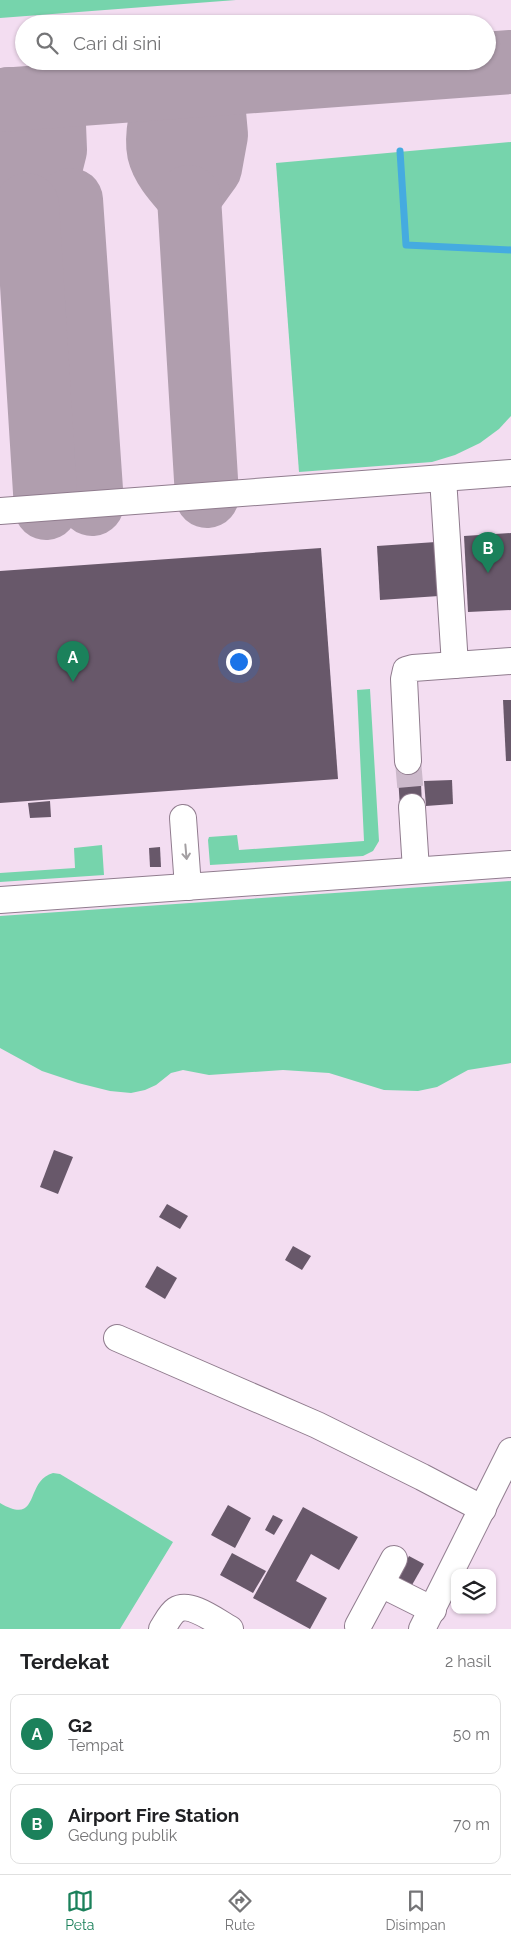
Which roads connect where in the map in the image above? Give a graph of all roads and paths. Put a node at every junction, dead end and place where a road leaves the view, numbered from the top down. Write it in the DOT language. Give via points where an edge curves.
graph roads {
  1 [pos="511,473"];
  2 [pos="443,478"];
  3 [pos="0,511"];
  4 [pos="511,661"];
  5 [pos="455,665"];
  6 [pos="408,761"];
  7 [pos="412,807"];
  8 [pos="183,818"];
  9 [pos="511,864"];
  10 [pos="416,870"];
  11 [pos="188,887"];
  12 [pos="0,900"];
  13 [pos="118,1338"];
  14 [pos="511,1451"];
  15 [pos="483,1509"];
  16 [pos="394,1559"];
  17 [pos="381,1584"];
  18 [pos="427,1619"];
  19 [pos="358,1626"];
  20 [pos="162,1629"];
  21 [pos="230,1629"];
  1 -- 2 [label="street"];
  2 -- 3 [label="street"];
  2 -- 5 [label="street"];
  4 -- 5 [label="street"];
  5 -- 6 [label="street" via="406,670"];
  7 -- 10 [label="street"];
  8 -- 11 [label="street, one-way"];
  9 -- 10 [label="street"];
  10 -- 11 [label="street"];
  11 -- 12 [label="street"];
  13 -- 15 [label="street" via="317,1425"];
  14 -- 15 [label="street"];
  15 -- 18 [label="street"];
  16 -- 17 [label="street"];
  17 -- 18 [label="street"];
  17 -- 19 [label="street"];
  20 -- 21 [label="street" via="175,1610 184,1607"];
}
